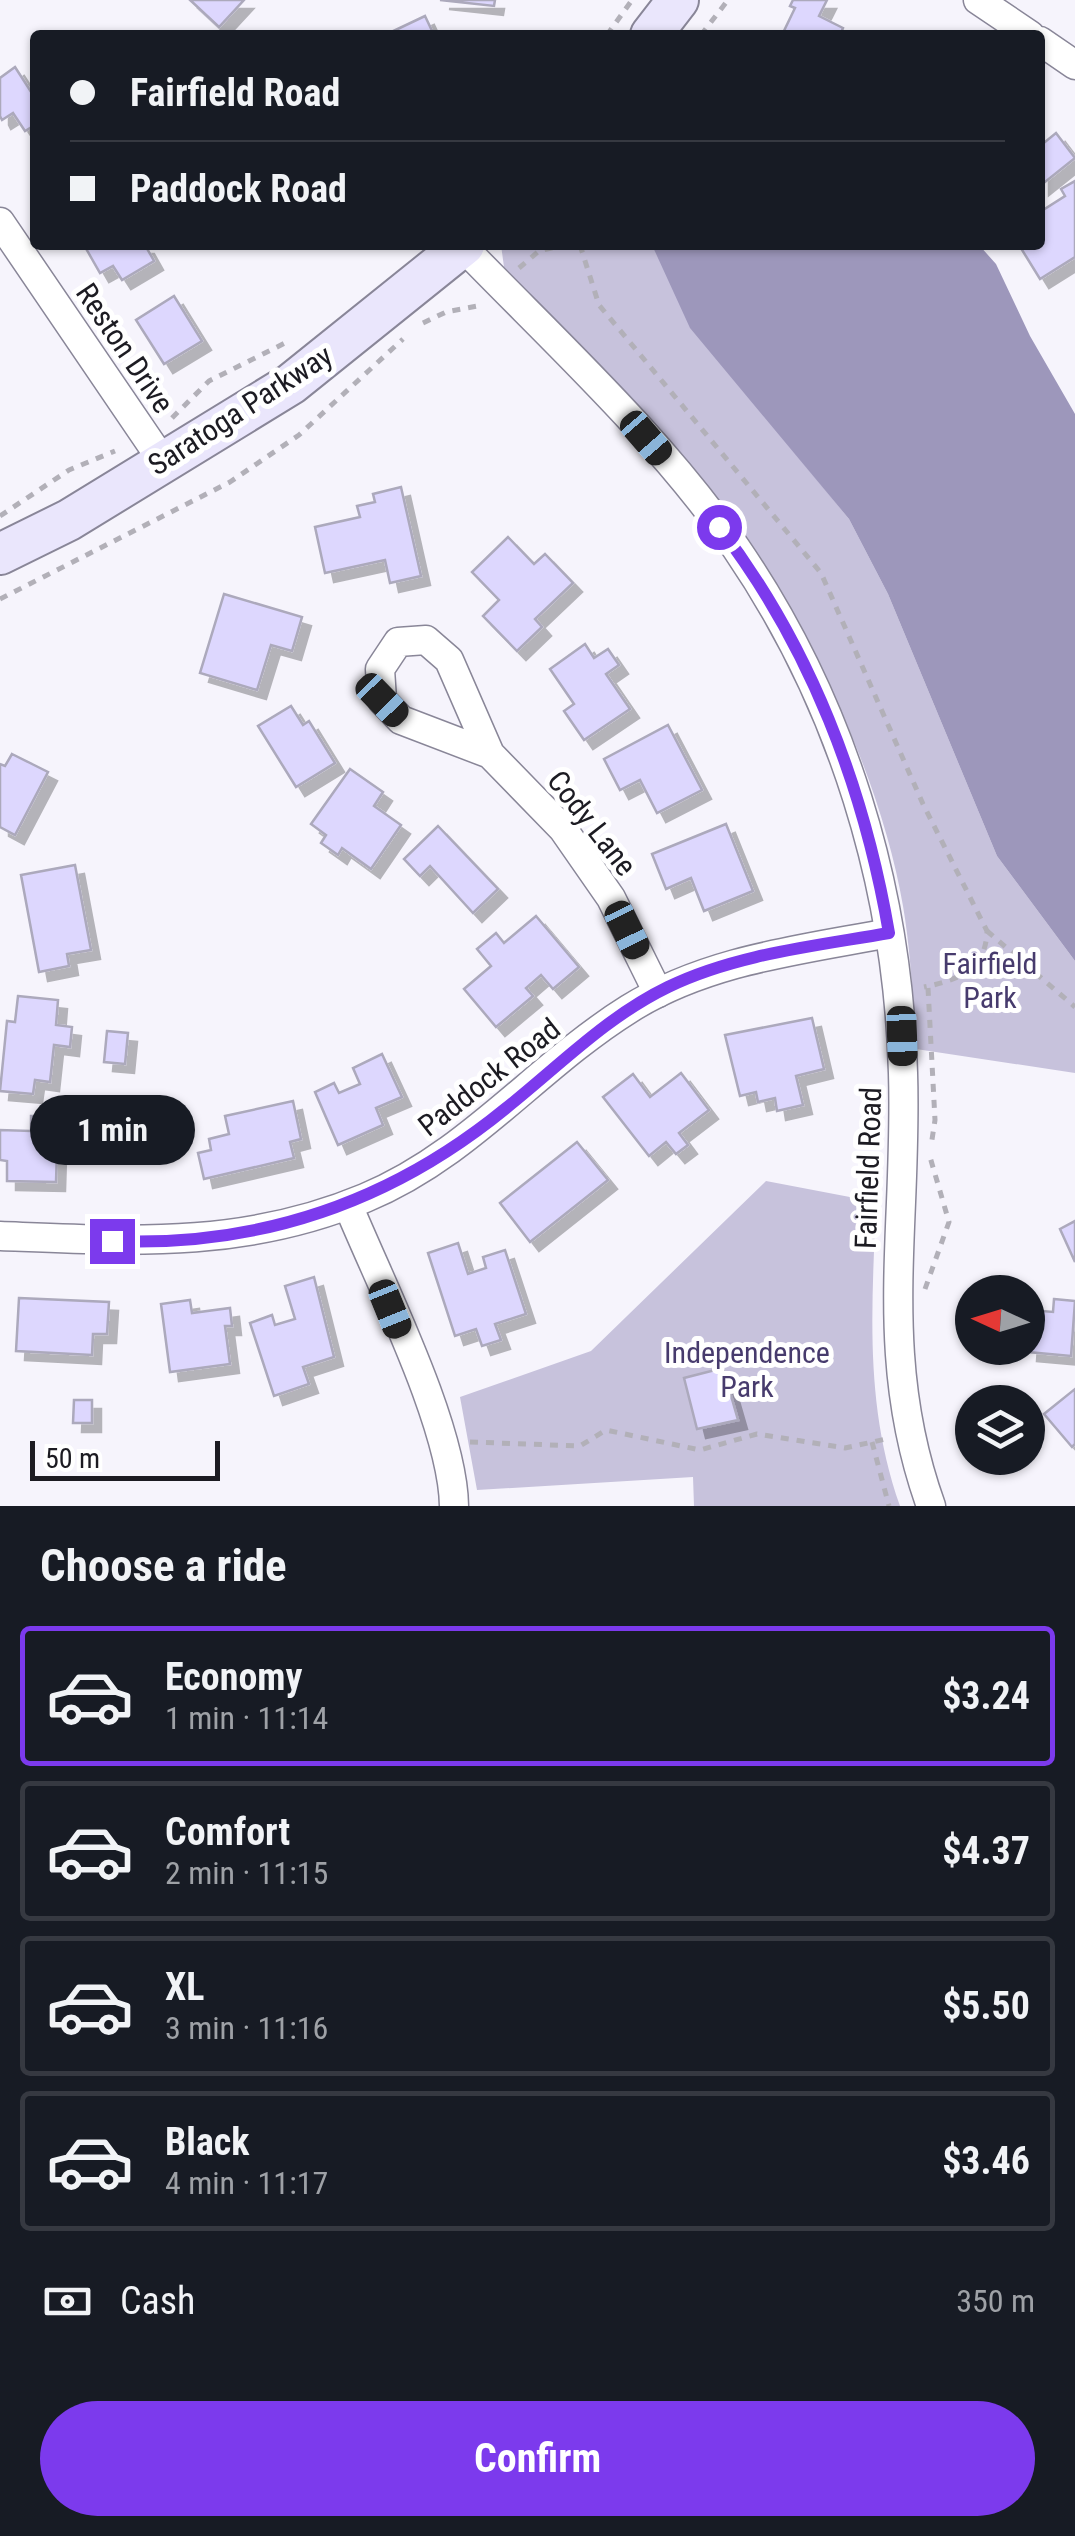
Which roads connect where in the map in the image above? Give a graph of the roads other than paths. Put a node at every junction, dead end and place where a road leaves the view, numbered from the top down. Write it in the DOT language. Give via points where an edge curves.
graph roads {
  1 [pos="678,0"];
  2 [pos="978,0"];
  3 [pos="655,30"];
  4 [pos="1023,30"];
  5 [pos="1045,45"];
  6 [pos="1075,65"];
  7 [pos="0,222"];
  8 [pos="459,250"];
  9 [pos="468,250"];
  10 [pos="154,449"];
  11 [pos="0,554"];
  12 [pos="490,754"];
  13 [pos="889,933"];
  14 [pos="658,993"];
  15 [pos="348,1204"];
  16 [pos="0,1236"];
  17 [pos="454,1506"];
  18 [pos="930,1506"];
  1 -- 3 [label="street"];
  2 -- 4 [label="street"];
  5 -- 6 [label="street"];
  7 -- 10 [label="street, Reston Drive"];
  8 -- 10 [label="street, Saratoga Parkway" via="291,384"];
  9 -- 13 [label="street, Fairfield Road" via="686,482 736,549 818,694 853,781 876,855"];
  10 -- 11 [label="street, Saratoga Parkway" via="70,520"];
  12 -- 12 [label="street, Cody Lane" via="449,660 426,640 398,642 380,670 382,700 401,720"];
  12 -- 14 [label="street, Cody Lane" via="544,809 611,898"];
  13 -- 14 [label="street, Paddock Road" via="750,959"];
  13 -- 18 [label="street, Fairfield Road" via="903,1055 896,1325 908,1434"];
  14 -- 15 [label="street, Paddock Road" via="568,1054 456,1148"];
  15 -- 16 [label="street, Paddock Road" via="234,1236 188,1241"];
  15 -- 17 [label="street" via="438,1432"];
}
